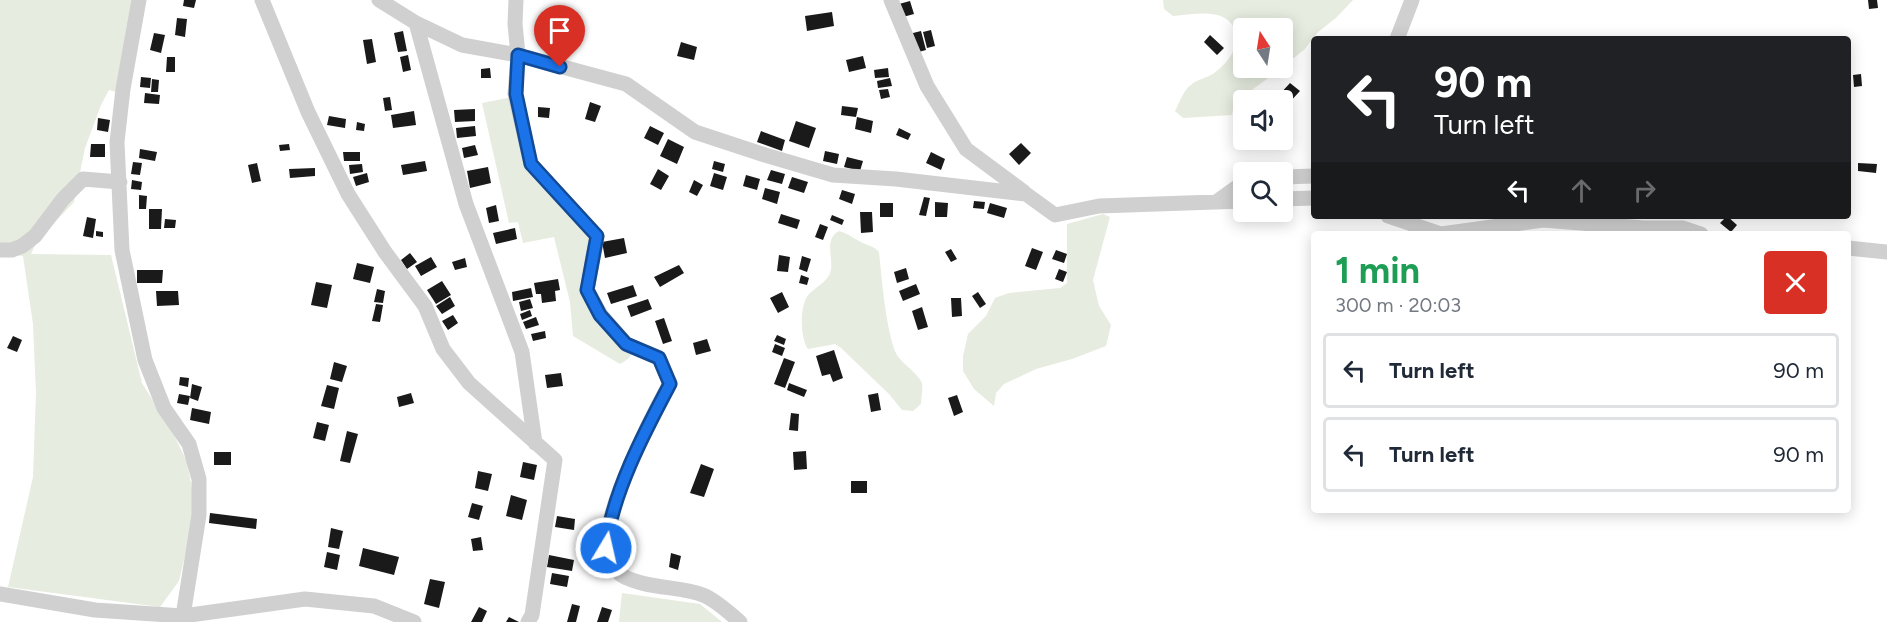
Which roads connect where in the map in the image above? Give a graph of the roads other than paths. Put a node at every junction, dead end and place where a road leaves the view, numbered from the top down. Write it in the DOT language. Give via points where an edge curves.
graph roads {
  1 [pos="139,0"];
  2 [pos="262,0"];
  3 [pos="379,0"];
  4 [pos="516,0"];
  5 [pos="891,0"];
  6 [pos="1412,0"];
  7 [pos="416,22"];
  8 [pos="1398,36"];
  9 [pos="518,55"];
  10 [pos="1311,176"];
  11 [pos="1293,177"];
  12 [pos="120,182"];
  13 [pos="1233,190"];
  14 [pos="1026,194"];
  15 [pos="1311,198"];
  16 [pos="1293,199"];
  17 [pos="1233,201"];
  18 [pos="1216,202"];
  19 [pos="1397,219"];
  20 [pos="1433,231"];
  21 [pos="1464,231"];
  22 [pos="1692,231"];
  23 [pos="1851,248"];
  24 [pos="0,250"];
  25 [pos="1887,252"];
  26 [pos="535,443"];
  27 [pos="0,594"];
  28 [pos="182,619"];
  29 [pos="414,622"];
  30 [pos="528,622"];
  31 [pos="740,622"];
  1 -- 12 [label="street" via="118,131"];
  2 -- 26 [label="street" via="308,112 348,194 425,306 442,349 470,384"];
  3 -- 7 [label="street"];
  4 -- 9 [label="street"];
  5 -- 14 [label="street" via="927,86 966,149"];
  6 -- 8 [label="street"];
  7 -- 9 [label="street" via="462,45"];
  7 -- 26 [label="street" via="466,204 522,352"];
  9 -- 14 [label="street" via="626,84 695,132 833,175 896,178"];
  9 -- 31 [label="street" via="516,94 531,164 597,236 587,290 600,315 626,344 659,358 670,384 616,500 606,548 610,565 625,578 704,595"];
  10 -- 11 [label="street"];
  12 -- 24 [label="street" via="83,180 35,236 22,246"];
  12 -- 28 [label="street" via="122,250 145,360 164,408 189,444 199,479 200,515"];
  13 -- 18 [label="street"];
  14 -- 18 [label="street" via="1055,215 1099,206"];
  15 -- 16 [label="street"];
  17 -- 18 [label="street"];
  19 -- 20 [label="street"];
  21 -- 22 [label="street" via="1543,220"];
  23 -- 25 [label="street"];
  26 -- 30 [label="street" via="555,460"];
  27 -- 28 [label="street" via="94,610"];
  28 -- 29 [label="street" via="305,599 374,606"];
}
